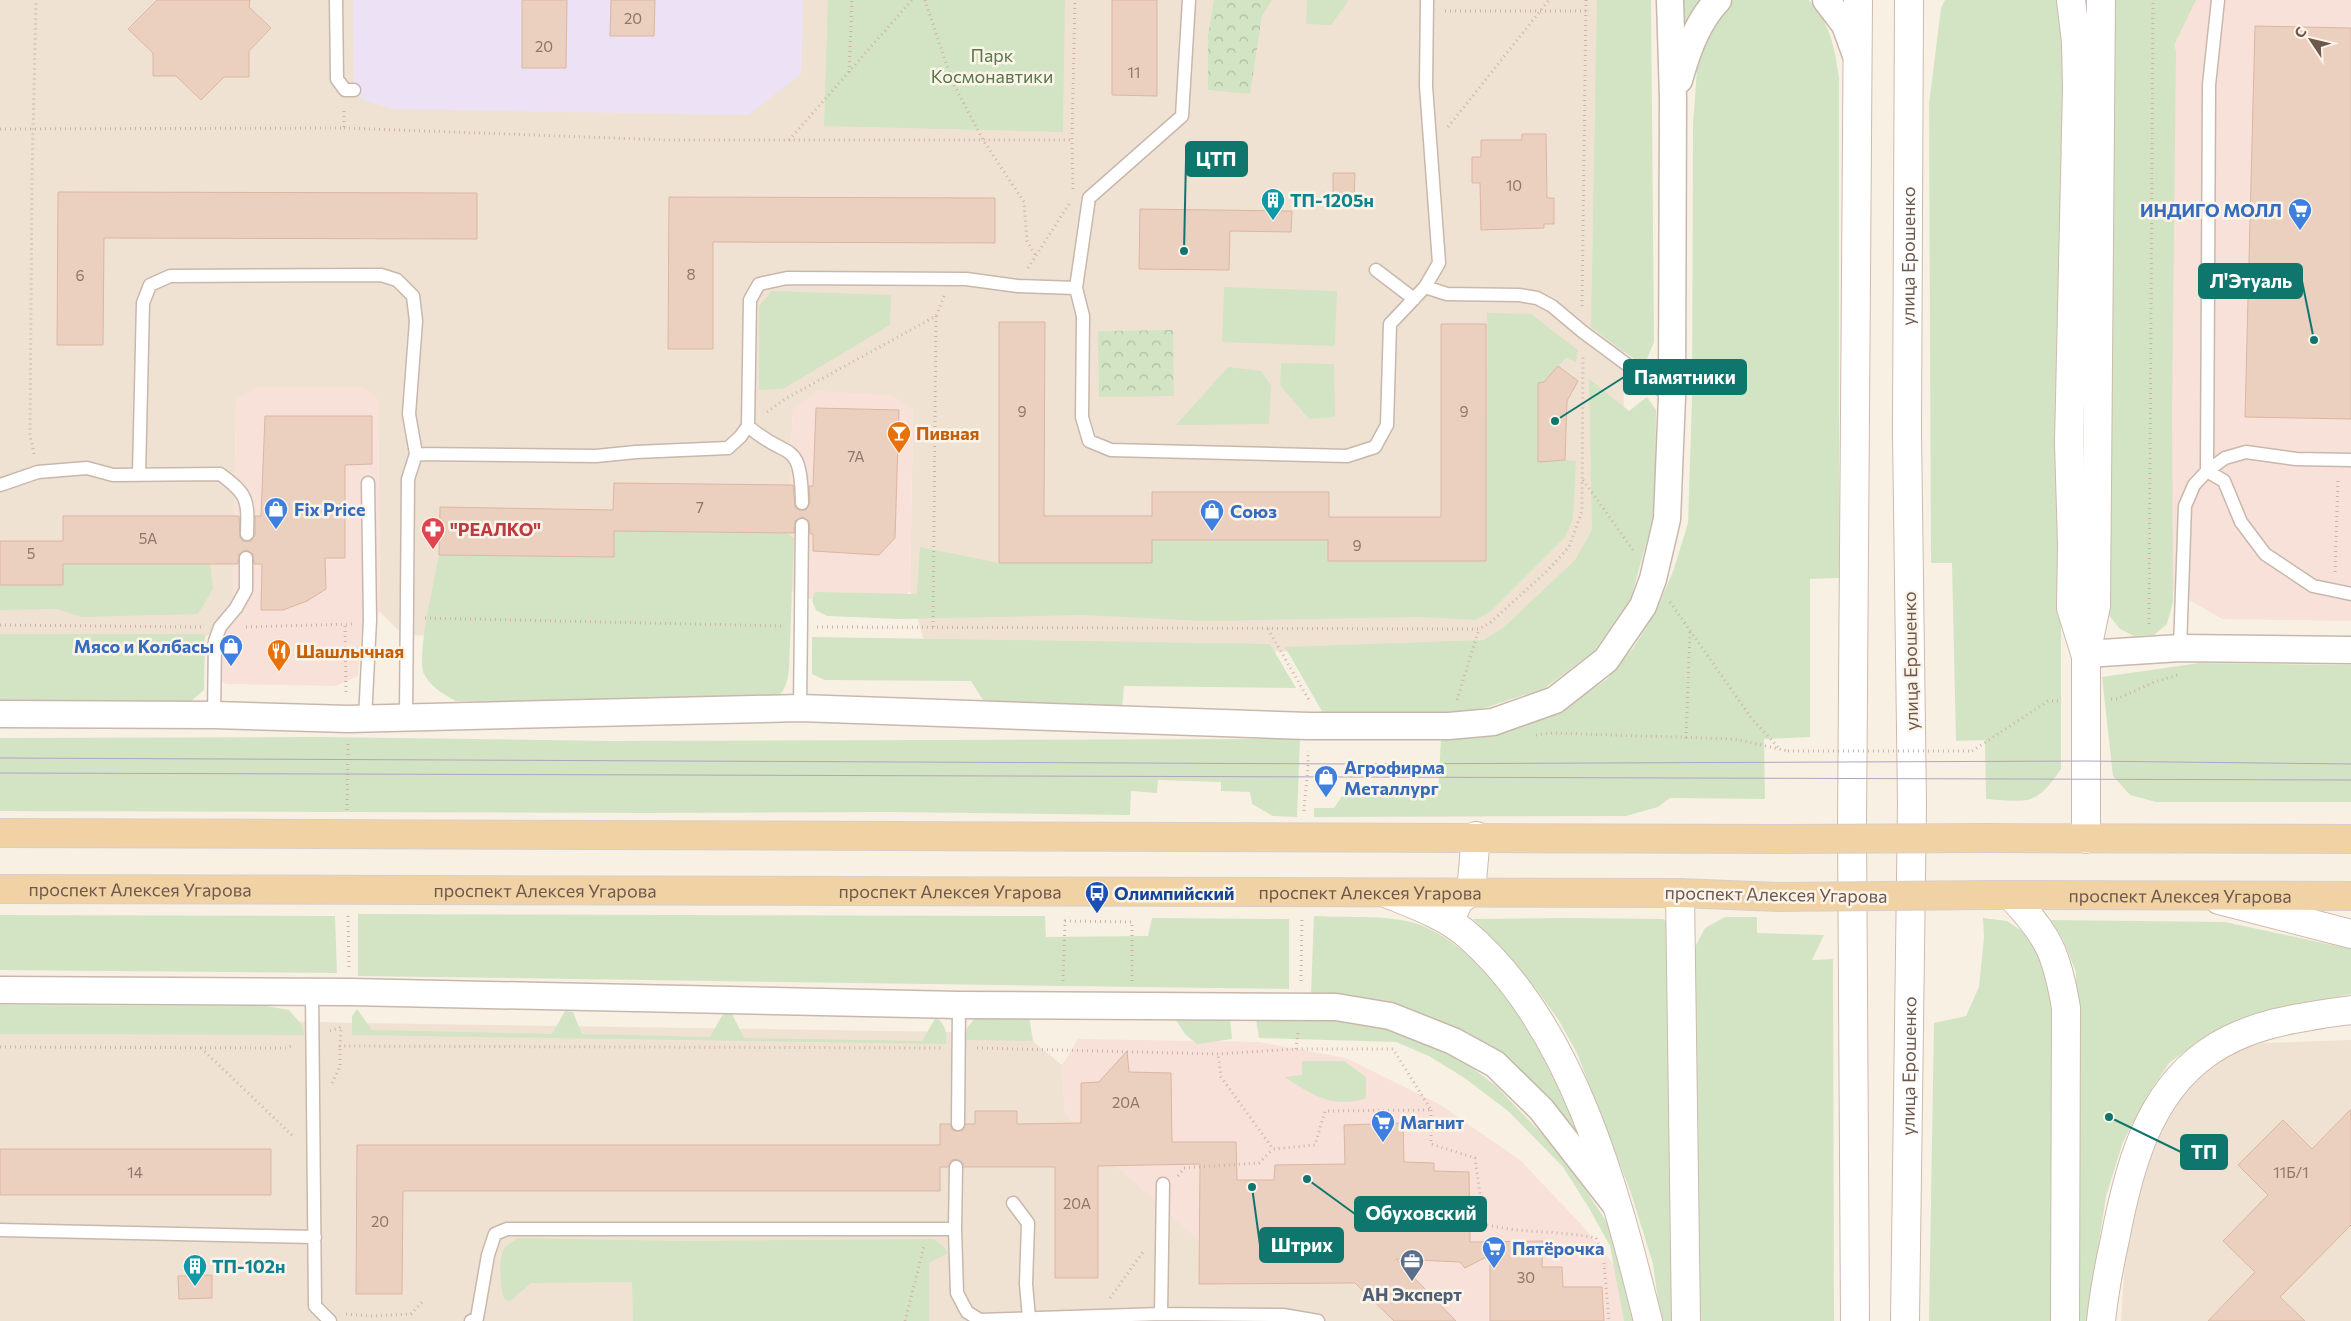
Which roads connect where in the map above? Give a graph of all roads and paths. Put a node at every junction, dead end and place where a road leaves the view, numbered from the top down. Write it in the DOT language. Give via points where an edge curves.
graph roads {
  1 [pos="36,0"];
  2 [pos="336,0"];
  3 [pos="852,0"];
  4 [pos="912,0"];
  5 [pos="925,0"];
  6 [pos="1075,0"];
  7 [pos="1189,0"];
  8 [pos="1427,0"];
  9 [pos="1549,0"];
  10 [pos="1586,0"];
  11 [pos="1670,0"];
  12 [pos="1718,0"];
  13 [pos="1826,0"];
  14 [pos="1858,0"];
  15 [pos="1909,0"];
  16 [pos="1924,0"];
  17 [pos="2071,0"];
  18 [pos="2101,0"];
  19 [pos="2154,0"];
  20 [pos="2218,0"];
  21 [pos="1540,11"];
  22 [pos="1586,11"];
  23 [pos="1445,20"];
  24 [pos="1909,59"];
  25 [pos="1858,61"];
  26 [pos="849,73"];
  27 [pos="349,90"];
  28 [pos="1673,98"];
  29 [pos="1445,122"];
  30 [pos="344,128"];
  31 [pos="0,129"];
  32 [pos="34,129"];
  33 [pos="789,140"];
  34 [pos="983,140"];
  35 [pos="1072,140"];
  36 [pos="1036,256"];
  37 [pos="1376,270"];
  38 [pos="1018,286"];
  39 [pos="1425,287"];
  40 [pos="1076,288"];
  41 [pos="952,297"];
  42 [pos="1414,299"];
  43 [pos="936,316"];
  44 [pos="1583,332"];
  45 [pos="1672,397"];
  46 [pos="748,426"];
  47 [pos="416,454"];
  48 [pos="2345,460"];
  49 [pos="2207,471"];
  50 [pos="38,472"];
  51 [pos="139,474"];
  52 [pos="1583,480"];
  53 [pos="368,483"];
  54 [pos="0,485"];
  55 [pos="802,503"];
  56 [pos="802,525"];
  57 [pos="247,534"];
  58 [pos="246,558"];
  59 [pos="1653,579"];
  60 [pos="2334,590"];
  61 [pos="2351,594"];
  62 [pos="408,618"];
  63 [pos="370,620"];
  64 [pos="0,626"];
  65 [pos="220,627"];
  66 [pos="802,627"];
  67 [pos="933,627"];
  68 [pos="1690,631"];
  69 [pos="2180,648"];
  70 [pos="2150,650"];
  71 [pos="2351,650"];
  72 [pos="2086,654"];
  73 [pos="2182,674"];
  74 [pos="2111,699"];
  75 [pos="2063,700"];
  76 [pos="800,708"];
  77 [pos="0,714"];
  78 [pos="214,715"];
  79 [pos="406,717"];
  80 [pos="365,718"];
  81 [pos="1535,735"];
  82 [pos="1686,738"];
  83 [pos="1778,747"];
  84 [pos="0,833"];
  85 [pos="1476,836"];
  86 [pos="2086,839"];
  87 [pos="2351,839"];
  88 [pos="0,888"];
  89 [pos="1471,892"];
  90 [pos="1386,893"];
  91 [pos="1680,893"];
  92 [pos="2196,895"];
  93 [pos="2000,896"];
  94 [pos="2351,896"];
  95 [pos="1463,932"];
  96 [pos="2351,934"];
  97 [pos="0,990"];
  98 [pos="312,992"];
  99 [pos="959,1005"];
  100 [pos="1062,1005"];
  101 [pos="1132,1005"];
  102 [pos="2351,1010"];
  103 [pos="312,1037"];
  104 [pos="0,1047"];
  105 [pos="201,1048"];
  106 [pos="960,1048"];
  107 [pos="1218,1054"];
  108 [pos="1430,1110"];
  109 [pos="958,1124"];
  110 [pos="314,1156"];
  111 [pos="956,1167"];
  112 [pos="1163,1184"];
  113 [pos="1013,1202"];
  114 [pos="1620,1211"];
  115 [pos="928,1229"];
  116 [pos="955,1229"];
  117 [pos="0,1230"];
  118 [pos="315,1237"];
  119 [pos="422,1302"];
  120 [pos="342,1314"];
  121 [pos="1161,1314"];
  122 [pos="1029,1318"];
  123 [pos="330,1321"];
  124 [pos="471,1321"];
  125 [pos="905,1321"];
  126 [pos="1318,1321"];
  127 [pos="1609,1321"];
  128 [pos="1648,1321"];
  129 [pos="1686,1321"];
  130 [pos="1855,1321"];
  131 [pos="1906,1321"];
  132 [pos="2065,1321"];
  133 [pos="2101,1321"];
  1 -- 32 [label="path"];
  2 -- 27 [label="lane" via="337,79"];
  3 -- 26 [label="path"];
  4 -- 26 [label="path"];
  5 -- 34 [label="path" via="952,81"];
  6 -- 35 [label="path"];
  7 -- 40 [label="lane" via="1182,116 1089,198"];
  8 -- 39 [label="lane" via="1426,86 1439,262"];
  9 -- 21 [label="path"];
  10 -- 22 [label="path"];
  11 -- 28 [label="street"];
  12 -- 28 [label="street" via="1708,11 1688,50"];
  13 -- 25 [label="street" via="1845,25"];
  14 -- 25 [label="main road"];
  15 -- 24 [label="main road, улица Ерошенко"];
  16 -- 24 [label="main road"];
  17 -- 72 [label="main road" via="2077,88 2069,443 2071,608"];
  18 -- 72 [label="main road" via="2096,606"];
  19 -- 70 [label="path"];
  20 -- 49 [label="lane" via="2209,86"];
  21 -- 22 [label="path"];
  21 -- 23 [label="path" via="1445,10"];
  21 -- 29 [label="path" via="1445,132"];
  22 -- 44 [label="path"];
  24 -- 131 [label="main road, улица Ерошенко" via="1907,432 1912,804"];
  25 -- 130 [label="main road" via="1852,816"];
  26 -- 33 [label="path"];
  27 -- 30 [label="path"];
  28 -- 45 [label="street"];
  30 -- 32 [label="path"];
  30 -- 33 [label="path" via="667,140"];
  31 -- 32 [label="path"];
  32 -- 50 [label="path" via="30,436"];
  33 -- 34 [label="path"];
  34 -- 35 [label="path"];
  34 -- 36 [label="path" via="1024,202 1026,241"];
  35 -- 36 [label="path" via="1073,197"];
  36 -- 38 [label="path"];
  37 -- 42 [label="lane"];
  38 -- 40 [label="lane"];
  38 -- 46 [label="lane" via="966,279 787,278 759,284 750,300"];
  39 -- 42 [label="lane"];
  39 -- 44 [label="lane" via="1447,294 1537,298"];
  40 -- 42 [label="lane" via="1083,316 1082,417 1089,441 1111,450 1348,456 1375,447 1387,425 1390,324"];
  41 -- 43 [label="path" via="943,296"];
  43 -- 46 [label="path" via="785,399"];
  43 -- 67 [label="path"];
  44 -- 45 [label="lane"];
  44 -- 52 [label="path"];
  45 -- 59 [label="street" via="1667,519"];
  46 -- 47 [label="lane" via="728,448 596,456"];
  46 -- 55 [label="lane" via="798,460 802,473"];
  47 -- 51 [label="lane" via="409,414 415,313 413,296 397,280 381,275 170,276 150,285 143,304"];
  47 -- 62 [label="lane" via="408,479"];
  48 -- 49 [label="lane" via="2296,459 2246,452 2225,458"];
  48 -- 60 [label="path"];
  49 -- 60 [label="lane" via="2224,481 2241,522 2265,554 2314,586"];
  49 -- 69 [label="lane" via="2194,485 2185,506"];
  50 -- 51 [label="lane" via="87,468 113,475"];
  50 -- 54 [label="lane"];
  51 -- 57 [label="lane" via="220,474 236,487 248,505"];
  52 -- 59 [label="path"];
  52 -- 67 [label="path" via="1582,511 1569,547 1547,571 1479,629"];
  53 -- 63 [label="lane"];
  56 -- 66 [label="lane"];
  58 -- 65 [label="lane" via="246,590"];
  59 -- 68 [label="path"];
  59 -- 76 [label="street" via="1643,606 1606,660 1555,700 1493,722 1449,726 1308,726"];
  60 -- 61 [label="lane"];
  62 -- 66 [label="path"];
  62 -- 79 [label="lane"];
  63 -- 65 [label="path" via="345,626"];
  63 -- 80 [label="lane"];
  64 -- 65 [label="path"];
  65 -- 78 [label="lane" via="215,641"];
  66 -- 67 [label="path"];
  66 -- 76 [label="lane"];
  68 -- 82 [label="path"];
  68 -- 83 [label="path" via="1752,720"];
  69 -- 70 [label="street"];
  69 -- 71 [label="street"];
  70 -- 72 [label="street"];
  72 -- 86 [label="main road"];
  73 -- 74 [label="path"];
  75 -- 83 [label="path, bridge" via="2048,701 1972,751 1788,751"];
  76 -- 79 [label="street"];
  77 -- 78 [label="street"];
  78 -- 80 [label="street"];
  79 -- 80 [label="street"];
  81 -- 82 [label="path"];
  82 -- 83 [label="path" via="1734,739"];
  84 -- 85 [label="main road"];
  85 -- 86 [label="main road, bridge"];
  85 -- 89 [label="main road"];
  86 -- 87 [label="main road"];
  88 -- 90 [label="main road, проспект Алексея Угарова"];
  89 -- 90 [label="main road, проспект Алексея Угарова"];
  89 -- 91 [label="main road, проспект Алексея Угарова"];
  89 -- 95 [label="main road" via="1459,900 1454,910"];
  90 -- 95 [label="main road" via="1430,911"];
  91 -- 93 [label="main road, проспект Алексея Угарова, bridge" via="1778,897"];
  91 -- 129 [label="main road"];
  92 -- 93 [label="main road, проспект Алексея Угарова"];
  92 -- 94 [label="main road, проспект Алексея Угарова"];
  92 -- 96 [label="main road"];
  93 -- 132 [label="main road" via="2032,919 2048,940 2061,976 2066,1008"];
  95 -- 114 [label="main road" via="1506,975 1536,1013 1560,1058 1593,1135"];
  97 -- 98 [label="street"];
  98 -- 99 [label="street"];
  98 -- 103 [label="lane"];
  99 -- 100 [label="street"];
  99 -- 106 [label="lane"];
  100 -- 101 [label="street"];
  100 -- 101 [label="path" via="1065,921 1132,922"];
  101 -- 114 [label="street" via="1336,1007 1390,1016 1453,1041 1495,1064 1541,1109"];
  102 -- 133 [label="main road" via="2284,1020 2244,1033 2207,1053 2181,1076 2158,1106 2137,1151 2124,1194"];
  103 -- 105 [label="path" via="286,1048"];
  103 -- 106 [label="path" via="341,1027 340,1046"];
  103 -- 110 [label="lane"];
  104 -- 105 [label="path"];
  105 -- 110 [label="path"];
  106 -- 107 [label="path"];
  106 -- 109 [label="lane"];
  107 -- 108 [label="path" via="1305,1049 1393,1050"];
  107 -- 108 [label="path" via="1221,1077 1273,1149 1315,1145 1325,1111"];
  108 -- 127 [label="path" via="1431,1144 1475,1158 1484,1224 1596,1238 1604,1255"];
  110 -- 118 [label="lane"];
  111 -- 116 [label="lane"];
  112 -- 121 [label="lane"];
  113 -- 122 [label="lane" via="1028,1223 1026,1284"];
  114 -- 128 [label="main road"];
  115 -- 116 [label="lane"];
  115 -- 124 [label="lane" via="507,1229 495,1234 477,1318"];
  115 -- 125 [label="path"];
  116 -- 122 [label="lane" via="957,1293 967,1312 980,1320"];
  117 -- 118 [label="lane"];
  118 -- 123 [label="lane" via="315,1306"];
  119 -- 120 [label="path" via="411,1314"];
  121 -- 122 [label="lane"];
  121 -- 126 [label="lane" via="1283,1315"];
}
